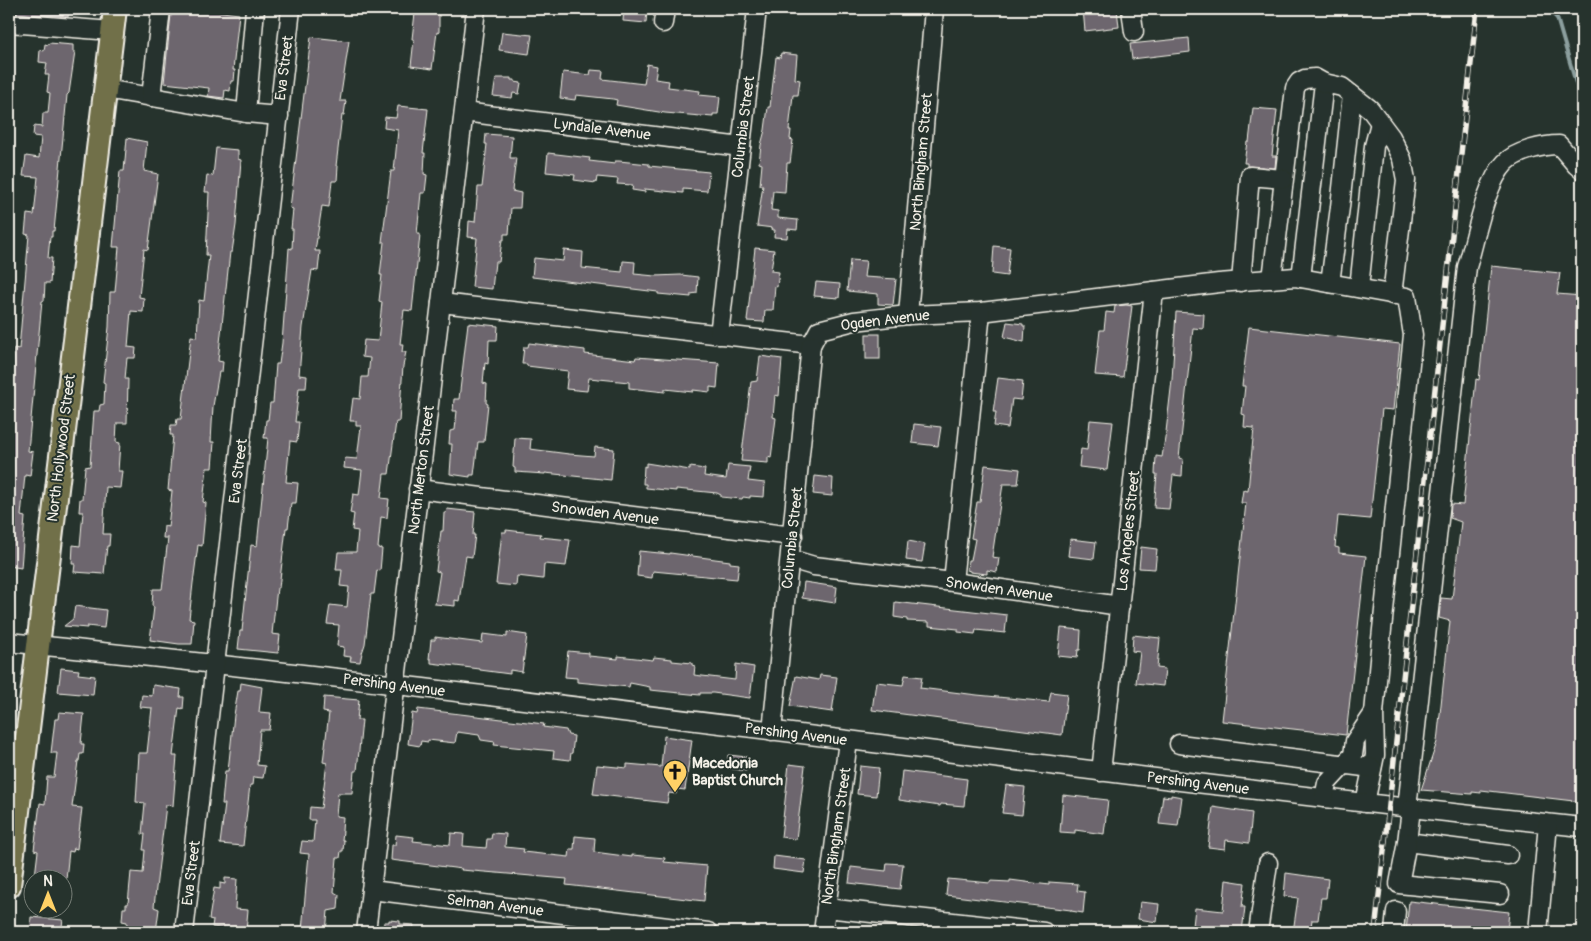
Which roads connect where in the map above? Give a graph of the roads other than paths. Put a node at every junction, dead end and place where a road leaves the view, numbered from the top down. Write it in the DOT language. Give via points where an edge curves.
graph roads {
  1 [pos="115,9"];
  2 [pos="161,9"];
  3 [pos="255,9"];
  4 [pos="291,9"];
  5 [pos="476,9"];
  6 [pos="757,9"];
  7 [pos="934,9"];
  8 [pos="1131,9"];
  9 [pos="9,23"];
  10 [pos="112,31"];
  11 [pos="1134,32"];
  12 [pos="1324,83"];
  13 [pos="105,89"];
  14 [pos="1352,95"];
  15 [pos="151,97"];
  16 [pos="464,112"];
  17 [pos="246,113"];
  18 [pos="279,116"];
  19 [pos="1380,123"];
  20 [pos="741,147"];
  21 [pos="1582,170"];
  22 [pos="1283,179"];
  23 [pos="1302,278"];
  24 [pos="1272,279"];
  25 [pos="1241,282"];
  26 [pos="1330,283"];
  27 [pos="1359,288"];
  28 [pos="1154,291"];
  29 [pos="1392,295"];
  30 [pos="441,304"];
  31 [pos="981,312"];
  32 [pos="908,315"];
  33 [pos="719,335"];
  34 [pos="810,345"];
  35 [pos="418,489"];
  36 [pos="792,536"];
  37 [pos="790,559"];
  38 [pos="953,582"];
  39 [pos="1120,606"];
  40 [pos="9,642"];
  41 [pos="37,645"];
  42 [pos="216,665"];
  43 [pos="395,684"];
  44 [pos="1374,713"];
  45 [pos="772,731"];
  46 [pos="848,741"];
  47 [pos="1179,744"];
  48 [pos="1344,765"];
  49 [pos="1372,768"];
  50 [pos="1101,772"];
  51 [pos="1324,798"];
  52 [pos="1365,803"];
  53 [pos="1409,808"];
  54 [pos="1548,824"];
  55 [pos="1582,827"];
  56 [pos="1407,842"];
  57 [pos="1508,854"];
  58 [pos="1268,863"];
  59 [pos="9,886"];
  60 [pos="371,890"];
  61 [pos="1500,894"];
  62 [pos="826,908"];
  63 [pos="1396,910"];
  64 [pos="184,932"];
  65 [pos="366,932"];
  66 [pos="708,932"];
  67 [pos="823,932"];
  68 [pos="1044,932"];
  69 [pos="1258,932"];
  70 [pos="1394,932"];
  71 [pos="1538,932"];
  1 -- 10 [label="main road, North Hollywood Street"];
  2 -- 15 [label="street"];
  3 -- 17 [label="street"];
  4 -- 18 [label="street, Eva Street"];
  5 -- 16 [label="street, North Merton Street"];
  6 -- 20 [label="street, Columbia Street"];
  7 -- 32 [label="street, North Bingham Street"];
  8 -- 11 [label="street"];
  9 -- 10 [label="street"];
  10 -- 13 [label="main road, North Hollywood Street"];
  12 -- 14 [label="street" via="1342,87"];
  12 -- 22 [label="street" via="1316,78 1305,79 1295,88"];
  12 -- 23 [label="street"];
  13 -- 15 [label="street"];
  13 -- 41 [label="main road, North Hollywood Street"];
  14 -- 19 [label="street" via="1370,109"];
  14 -- 26 [label="street"];
  15 -- 17 [label="street"];
  16 -- 20 [label="street, Lyndale Avenue"];
  16 -- 30 [label="street, North Merton Street"];
  17 -- 18 [label="street"];
  18 -- 42 [label="street, Eva Street"];
  19 -- 27 [label="street" via="1374,146"];
  19 -- 29 [label="street" via="1402,159 1406,180"];
  20 -- 33 [label="street, Columbia Street"];
  21 -- 53 [label="street" via="1559,145 1527,151 1506,162 1490,185 1467,267"];
  22 -- 24 [label="street"];
  22 -- 25 [label="street" via="1250,176"];
  23 -- 24 [label="street, Ogden Avenue"];
  23 -- 26 [label="street, Ogden Avenue"];
  24 -- 25 [label="street, Ogden Avenue"];
  25 -- 28 [label="street, Ogden Avenue"];
  26 -- 27 [label="street, Ogden Avenue"];
  27 -- 29 [label="street, Ogden Avenue"];
  28 -- 31 [label="street, Ogden Avenue"];
  28 -- 39 [label="street, Los Angeles Street"];
  29 -- 44 [label="street" via="1407,298 1413,335"];
  30 -- 33 [label="street"];
  30 -- 35 [label="street, North Merton Street"];
  31 -- 32 [label="street, Ogden Avenue"];
  31 -- 38 [label="street"];
  32 -- 34 [label="street, Ogden Avenue" via="854,321 818,330"];
  33 -- 34 [label="street"];
  34 -- 36 [label="street, Columbia Street"];
  35 -- 36 [label="street, Snowden Avenue"];
  35 -- 43 [label="street, North Merton Street"];
  36 -- 37 [label="street, Columbia Street"];
  37 -- 38 [label="street, Snowden Avenue" via="814,566"];
  37 -- 45 [label="street, Columbia Street"];
  38 -- 39 [label="street, Snowden Avenue"];
  39 -- 50 [label="street, Los Angeles Street"];
  40 -- 41 [label="street, Pershing Avenue"];
  41 -- 42 [label="street, Pershing Avenue"];
  41 -- 59 [label="main road, North Hollywood Street"];
  42 -- 43 [label="street, Pershing Avenue"];
  42 -- 64 [label="street, Eva Street"];
  43 -- 45 [label="street, Pershing Avenue"];
  43 -- 60 [label="street, North Merton Street"];
  44 -- 48 [label="street" via="1355,742 1354,755"];
  44 -- 49 [label="street"];
  45 -- 46 [label="street, Pershing Avenue"];
  46 -- 50 [label="street, Pershing Avenue"];
  46 -- 62 [label="street, North Bingham Street"];
  47 -- 48 [label="street"];
  48 -- 49 [label="street"];
  48 -- 51 [label="street" via="1327,783"];
  49 -- 52 [label="street"];
  50 -- 51 [label="street, Pershing Avenue"];
  51 -- 52 [label="street, Pershing Avenue"];
  52 -- 53 [label="street, Pershing Avenue"];
  53 -- 54 [label="street, Pershing Avenue"];
  53 -- 56 [label="street"];
  54 -- 55 [label="street, Pershing Avenue"];
  54 -- 71 [label="street"];
  56 -- 57 [label="street"];
  56 -- 61 [label="street" via="1400,884"];
  58 -- 69 [label="street"];
  60 -- 65 [label="street, North Merton Street"];
  60 -- 66 [label="street, Selman Avenue"];
  62 -- 67 [label="street, North Bingham Street"];
  62 -- 68 [label="street"];
  63 -- 70 [label="street"];
}
